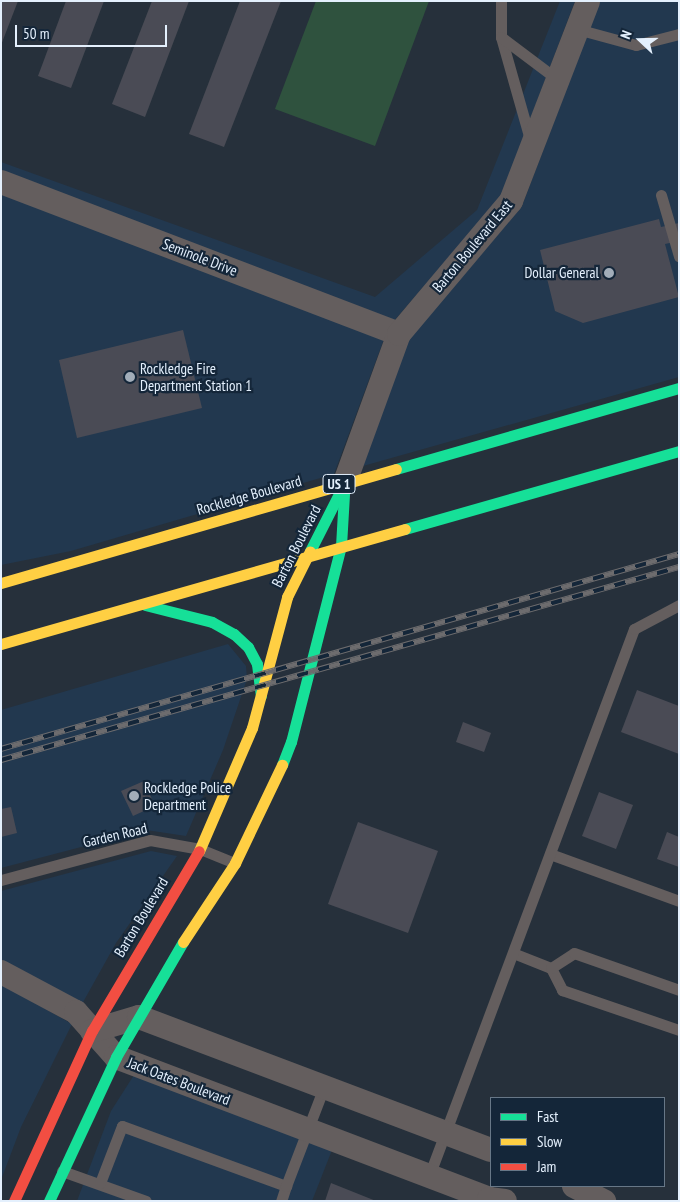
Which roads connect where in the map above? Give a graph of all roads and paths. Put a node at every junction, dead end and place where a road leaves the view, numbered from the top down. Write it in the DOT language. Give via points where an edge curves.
graph roads {
  1 [pos="501,1"];
  2 [pos="588,1"];
  3 [pos="577,29"];
  4 [pos="679,34"];
  5 [pos="500,37"];
  6 [pos="558,80"];
  7 [pos="532,147"];
  8 [pos="1,182"];
  9 [pos="660,195"];
  10 [pos="679,256"];
  11 [pos="399,334"];
  12 [pos="679,388"];
  13 [pos="679,451"];
  14 [pos="345,482"];
  15 [pos="341,546"];
  16 [pos="309,554"];
  17 [pos="1,584"];
  18 [pos="143,604"];
  19 [pos="679,605"];
  20 [pos="1,644"];
  21 [pos="261,696"];
  22 [pos="200,849"];
  23 [pos="550,854"];
  24 [pos="235,863"];
  25 [pos="1,880"];
  26 [pos="679,901"];
  27 [pos="513,953"];
  28 [pos="551,968"];
  29 [pos="1,972"];
  30 [pos="679,990"];
  31 [pos="139,1017"];
  32 [pos="679,1030"];
  33 [pos="92,1031"];
  34 [pos="116,1057"];
  35 [pos="324,1087"];
  36 [pos="308,1130"];
  37 [pos="446,1132"];
  38 [pos="490,1150"];
  39 [pos="62,1171"];
  40 [pos="430,1176"];
  41 [pos="100,1183"];
  42 [pos="286,1186"];
  43 [pos="576,1187"];
  44 [pos="494,1196"];
  45 [pos="14,1201"];
  46 [pos="49,1201"];
  47 [pos="146,1201"];
  48 [pos="281,1201"];
  49 [pos="604,1201"];
  1 -- 5 [label="lane"];
  2 -- 3 [label="street, Barton Boulevard East"];
  3 -- 4 [label="lane" via="636,45"];
  3 -- 6 [label="street, Barton Boulevard East"];
  5 -- 6 [label="lane"];
  5 -- 7 [label="lane"];
  6 -- 7 [label="street, Barton Boulevard East"];
  7 -- 11 [label="street, Barton Boulevard East" via="511,202"];
  8 -- 11 [label="street, Seminole Drive"];
  9 -- 10 [label="lane"];
  11 -- 14 [label="street, Barton Boulevard East"];
  12 -- 14 [label="main road, Rockledge Boulevard / US 1"];
  13 -- 15 [label="main road"];
  14 -- 15 [label="main road, Barton Boulevard"];
  14 -- 16 [label="main road, Barton Boulevard"];
  14 -- 17 [label="main road, Rockledge Boulevard / US 1"];
  15 -- 16 [label="main road"];
  15 -- 24 [label="main road, Barton Boulevard" via="291,742 274,785"];
  16 -- 18 [label="main road"];
  16 -- 21 [label="main road, Barton Boulevard" via="287,597"];
  18 -- 20 [label="main road"];
  18 -- 21 [label="main road" via="212,622 234,634 248,647 257,664"];
  19 -- 23 [label="lane" via="634,629"];
  21 -- 22 [label="main road, Barton Boulevard" via="237,769"];
  22 -- 24 [label="lane, Garden Road"];
  22 -- 25 [label="lane, Garden Road" via="150,840"];
  22 -- 33 [label="main road, Barton Boulevard"];
  23 -- 26 [label="lane"];
  23 -- 27 [label="lane"];
  24 -- 31 [label="main road, Barton Boulevard" via="169,963"];
  27 -- 28 [label="lane"];
  27 -- 37 [label="lane"];
  28 -- 30 [label="lane" via="574,953"];
  28 -- 32 [label="lane" via="562,990"];
  29 -- 33 [label="street, Jack Oates Boulevard" via="76,1012"];
  31 -- 33 [label="street"];
  31 -- 34 [label="main road, Barton Boulevard"];
  31 -- 35 [label="street"];
  33 -- 34 [label="street, Jack Oates Boulevard"];
  33 -- 45 [label="main road, Barton Boulevard"];
  34 -- 36 [label="street, Jack Oates Boulevard"];
  34 -- 39 [label="main road, Barton Boulevard"];
  35 -- 36 [label="lane"];
  35 -- 37 [label="street"];
  36 -- 40 [label="street, Jack Oates Boulevard"];
  36 -- 42 [label="lane"];
  37 -- 38 [label="street"];
  37 -- 40 [label="lane"];
  39 -- 41 [label="lane"];
  39 -- 46 [label="main road, Barton Boulevard"];
  40 -- 44 [label="street, Jack Oates Boulevard"];
  41 -- 42 [label="lane" via="122,1126"];
  41 -- 47 [label="lane"];
  42 -- 48 [label="lane"];
  43 -- 49 [label="street"];
}
